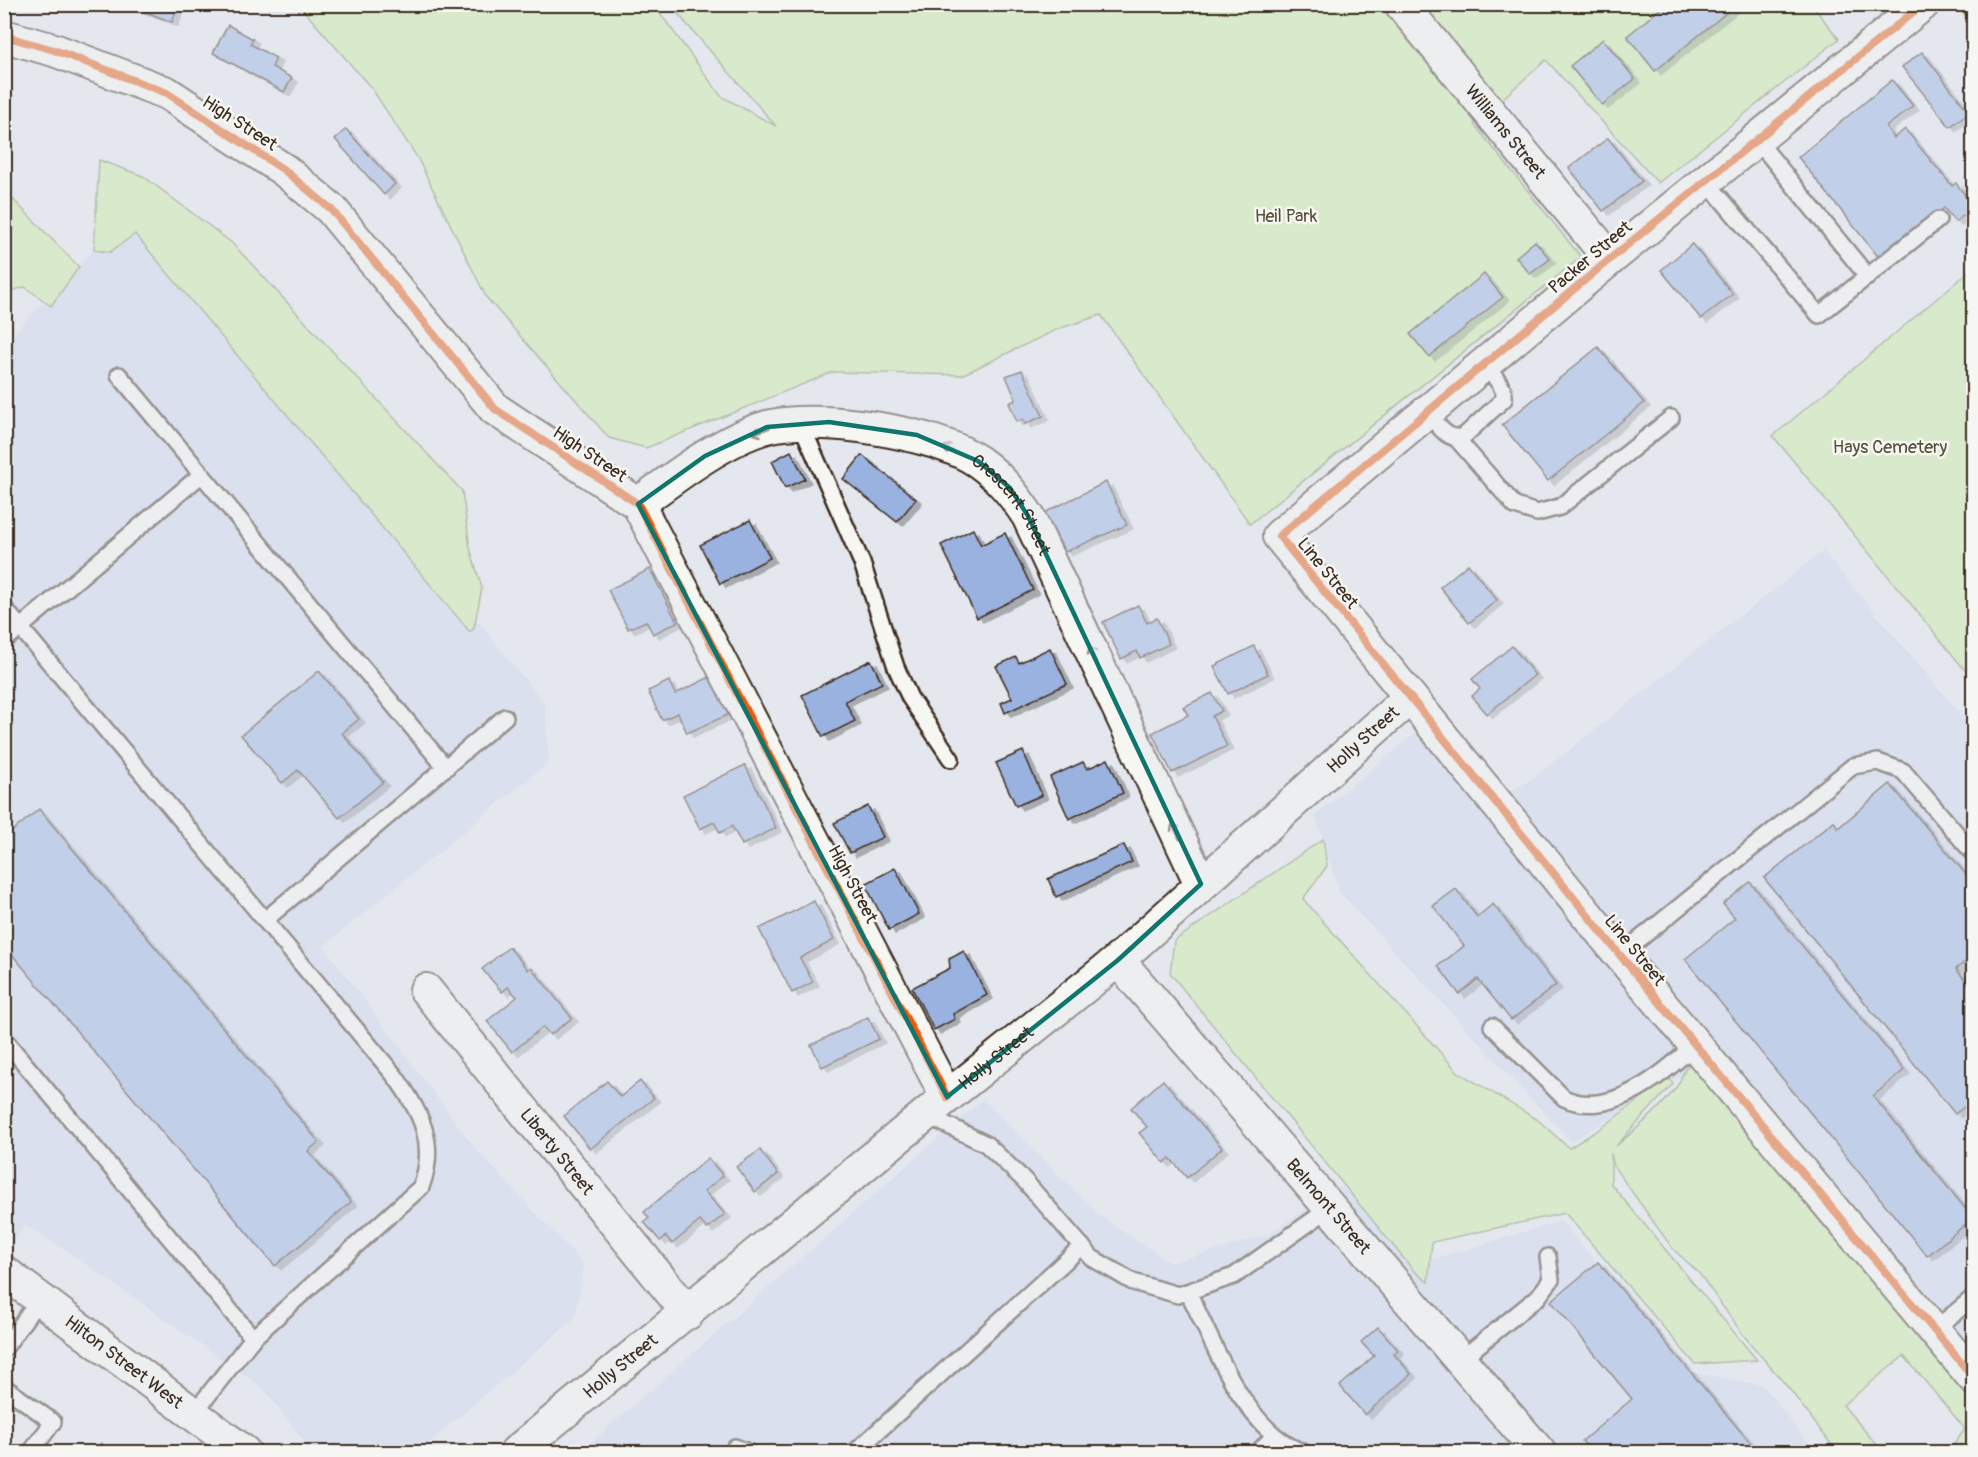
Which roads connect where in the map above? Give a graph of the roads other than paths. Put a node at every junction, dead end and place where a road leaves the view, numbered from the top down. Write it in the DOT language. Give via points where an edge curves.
graph roads {
  1 [pos="1401,4"];
  2 [pos="1923,4"];
  3 [pos="4,36"];
  4 [pos="1757,140"];
  5 [pos="1706,181"];
  6 [pos="1938,220"];
  7 [pos="1610,259"];
  8 [pos="1868,277"];
  9 [pos="1484,365"];
  10 [pos="119,375"];
  11 [pos="1427,412"];
  12 [pos="1671,418"];
  13 [pos="801,424"];
  14 [pos="1457,439"];
  15 [pos="201,475"];
  16 [pos="638,504"];
  17 [pos="1279,536"];
  18 [pos="4,608"];
  19 [pos="20,627"];
  20 [pos="4,641"];
  21 [pos="1409,698"];
  22 [pos="506,717"];
  23 [pos="951,759"];
  24 [pos="446,768"];
  25 [pos="1974,854"];
  26 [pos="1201,884"];
  27 [pos="265,920"];
  28 [pos="1620,955"];
  29 [pos="1118,960"];
  30 [pos="426,990"];
  31 [pos="1492,1026"];
  32 [pos="4,1039"];
  33 [pos="1695,1045"];
  34 [pos="937,1106"];
  35 [pos="1330,1208"];
  36 [pos="1082,1246"];
  37 [pos="1548,1257"];
  38 [pos="4,1272"];
  39 [pos="1188,1292"];
  40 [pos="1974,1297"];
  41 [pos="40,1298"];
  42 [pos="688,1313"];
  43 [pos="1934,1330"];
  44 [pos="253,1338"];
  45 [pos="4,1349"];
  46 [pos="1460,1360"];
  47 [pos="1974,1378"];
  48 [pos="4,1387"];
  49 [pos="194,1413"];
  50 [pos="1273,1437"];
  51 [pos="31,1452"];
  52 [pos="244,1452"];
  53 [pos="516,1452"];
  54 [pos="855,1452"];
  55 [pos="1258,1452"];
  56 [pos="1303,1452"];
  57 [pos="1539,1452"];
  1 -- 7 [label="street, Williams Street"];
  2 -- 4 [label="street, Packer Street"];
  3 -- 16 [label="street, High Street" via="54,50 167,93 284,170 331,209 495,409"];
  4 -- 5 [label="street, Packer Street"];
  4 -- 8 [label="lane"];
  5 -- 7 [label="street, Packer Street"];
  5 -- 8 [label="lane" via="1819,315"];
  6 -- 8 [label="lane"];
  7 -- 9 [label="street, Packer Street"];
  9 -- 11 [label="street, Packer Street"];
  9 -- 14 [label="lane" via="1501,386 1504,399"];
  10 -- 15 [label="lane"];
  11 -- 14 [label="lane" via="1449,437"];
  11 -- 17 [label="street, Packer Street"];
  12 -- 14 [label="lane" via="1560,507 1538,513 1515,506"];
  13 -- 16 [label="street, Crescent Street, one-way" via="767,427 705,456"];
  13 -- 23 [label="lane" via="862,563 896,667 910,698"];
  26 -- 13 [label="street, Crescent Street, one-way" via="1028,516 1010,488 978,461 917,435 829,422"];
  15 -- 19 [label="lane"];
  15 -- 24 [label="lane"];
  16 -- 34 [label="street, High Street"];
  17 -- 21 [label="street, Line Street"];
  18 -- 19 [label="lane"];
  19 -- 20 [label="lane"];
  19 -- 27 [label="lane"];
  21 -- 26 [label="street, Holly Street"];
  21 -- 28 [label="street, Line Street"];
  22 -- 24 [label="lane"];
  24 -- 27 [label="lane"];
  25 -- 28 [label="lane" via="1903,771 1878,762 1852,766"];
  26 -- 29 [label="street, Holly Street"];
  27 -- 44 [label="lane" via="419,1109 428,1144 429,1168 421,1187 404,1204"];
  28 -- 33 [label="street, Line Street"];
  29 -- 34 [label="street, Holly Street"];
  29 -- 35 [label="street, Belmont Street"];
  30 -- 42 [label="street, Liberty Street"];
  31 -- 33 [label="lane" via="1564,1098 1579,1105 1616,1099 1677,1062"];
  32 -- 44 [label="lane"];
  33 -- 43 [label="street, Line Street"];
  34 -- 36 [label="lane" via="1024,1180"];
  34 -- 42 [label="street, Holly Street"];
  35 -- 39 [label="lane" via="1234,1276"];
  35 -- 46 [label="street, Belmont Street"];
  36 -- 39 [label="lane" via="1092,1258 1133,1282 1178,1295"];
  36 -- 54 [label="lane"];
  37 -- 46 [label="lane" via="1551,1280 1538,1297"];
  38 -- 41 [label="street, Hilton Street West"];
  39 -- 50 [label="lane" via="1242,1398"];
  40 -- 43 [label="lane"];
  41 -- 45 [label="lane"];
  41 -- 49 [label="street, Hilton Street West"];
  42 -- 53 [label="street, Holly Street"];
  43 -- 47 [label="street, Line Street"];
  44 -- 49 [label="lane"];
  46 -- 57 [label="street, Belmont Street"];
  48 -- 51 [label="lane" via="53,1422"];
  49 -- 52 [label="street, Hilton Street West"];
  50 -- 55 [label="lane"];
  50 -- 56 [label="lane"];
}
